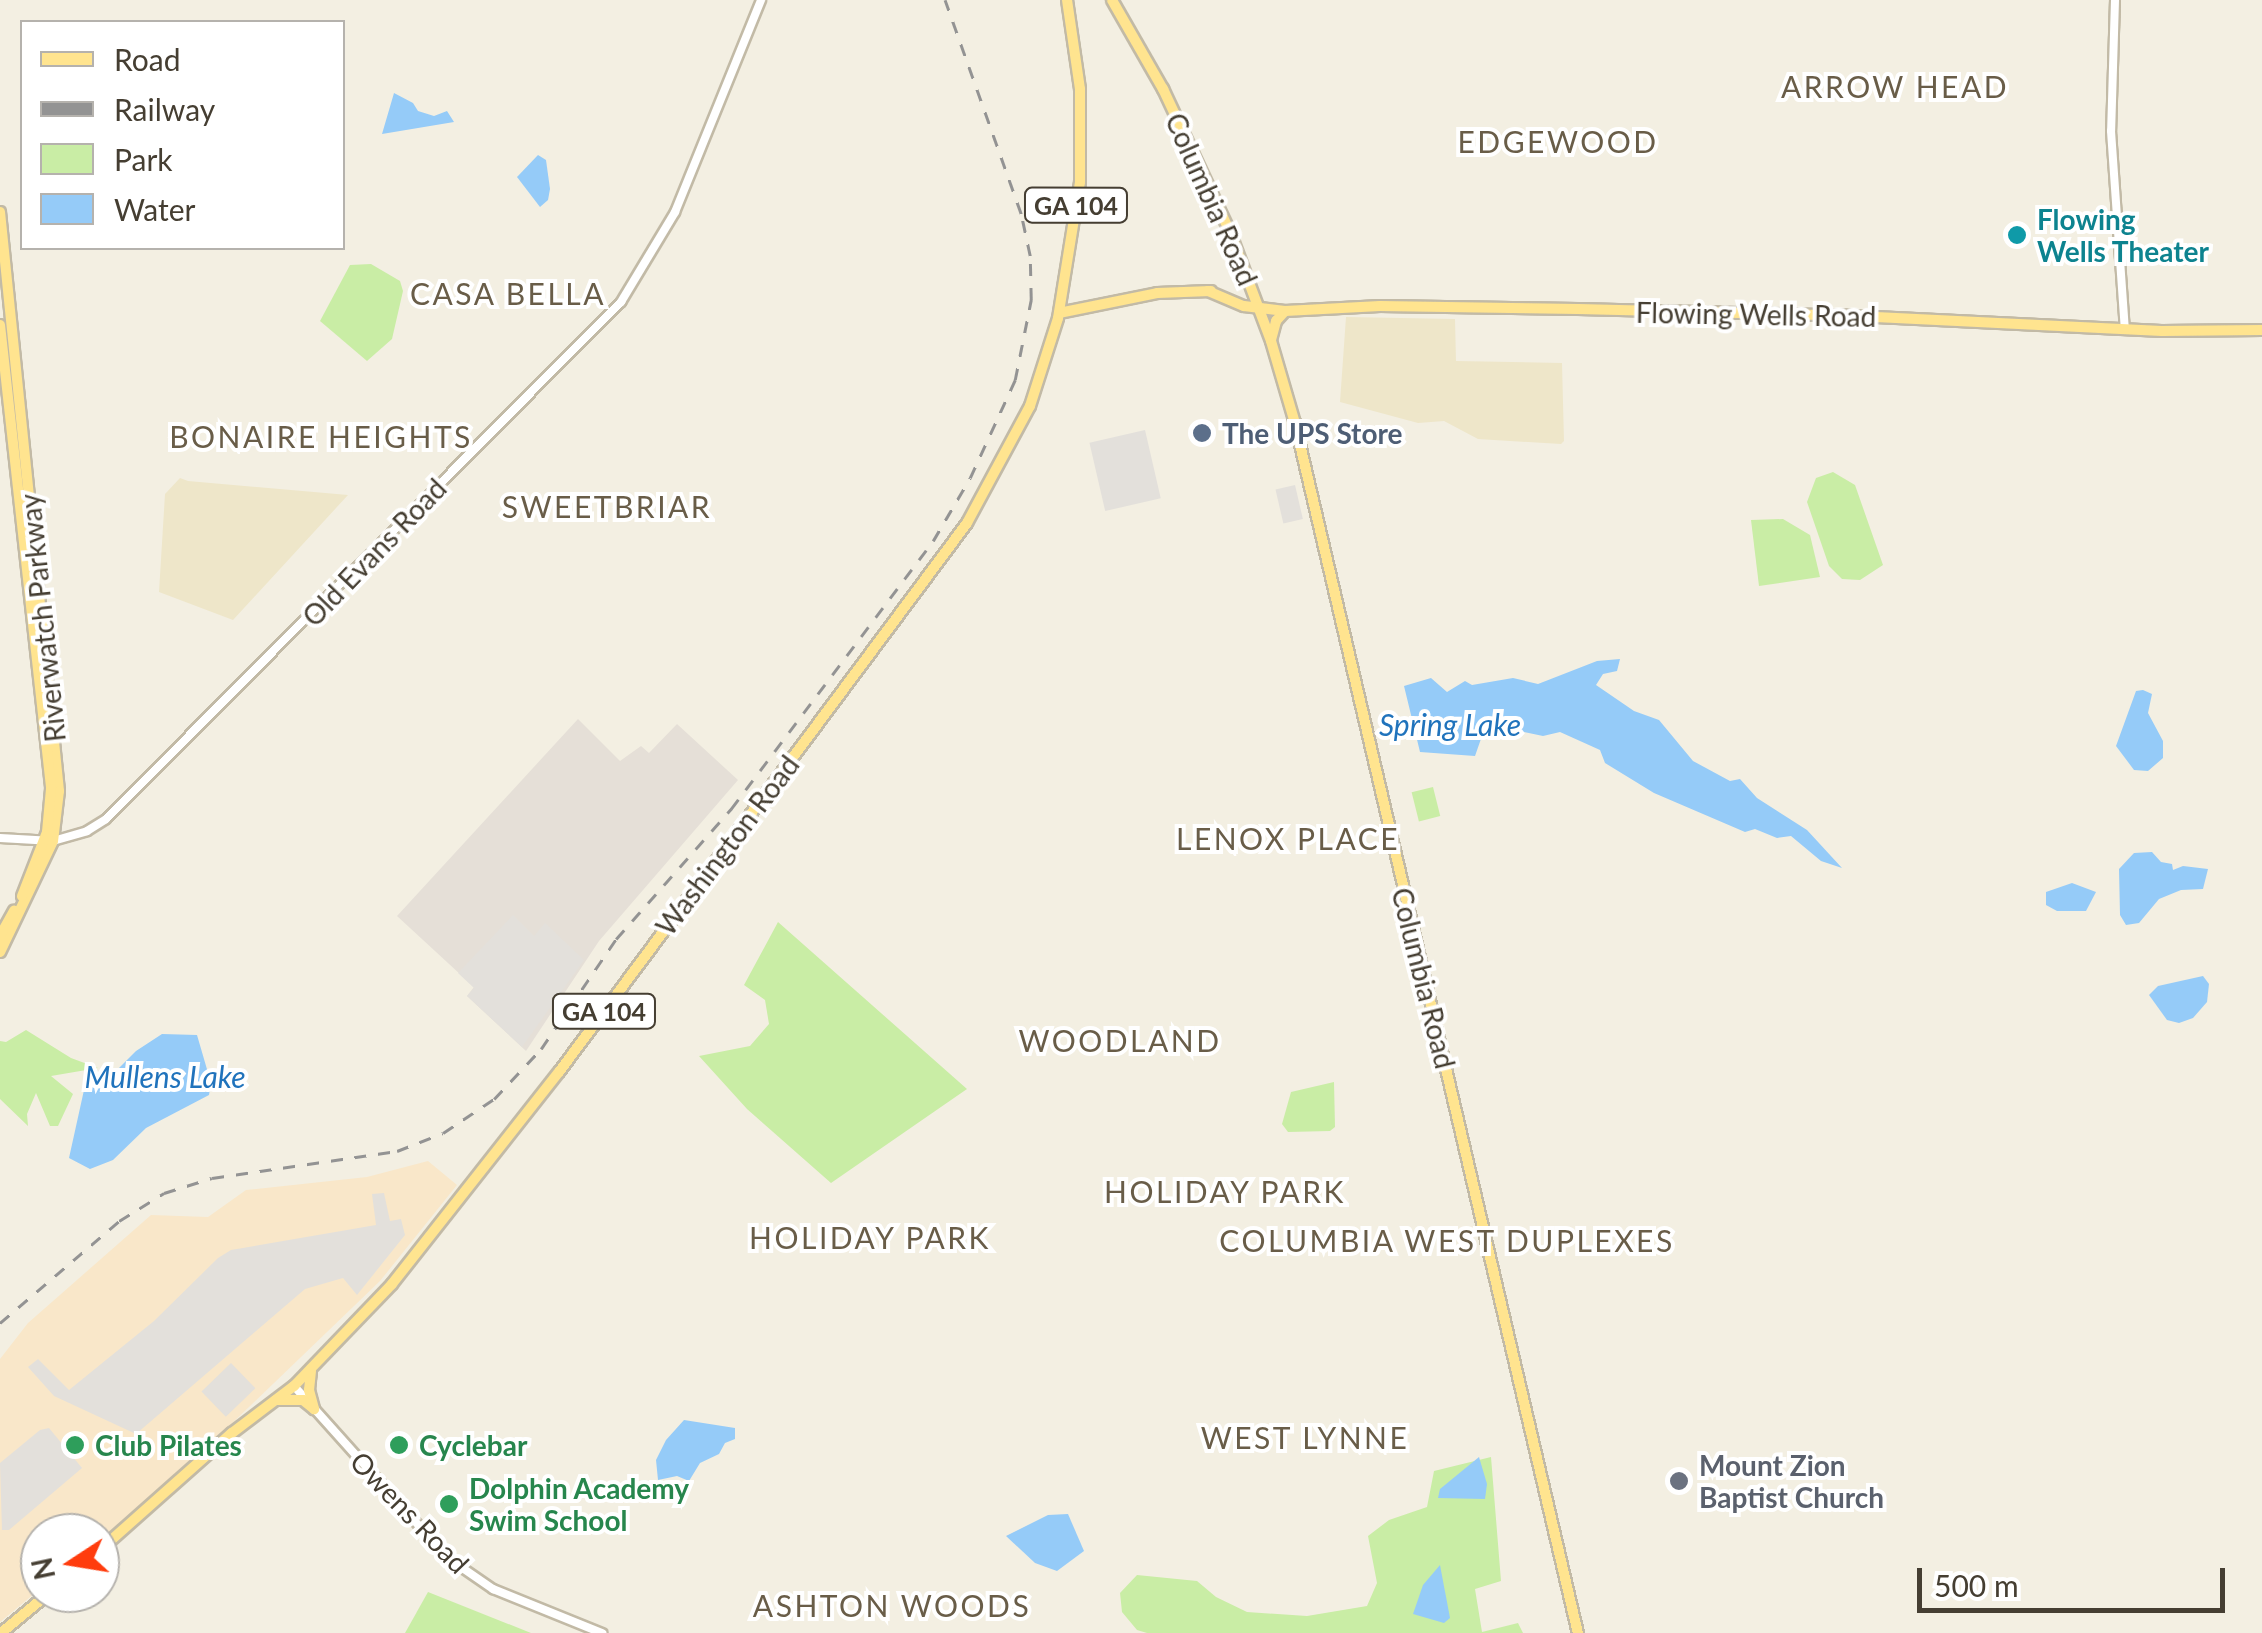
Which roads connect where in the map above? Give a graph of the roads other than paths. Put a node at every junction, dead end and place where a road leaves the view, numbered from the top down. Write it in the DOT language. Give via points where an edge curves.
graph roads {
  1 [pos="761,0"];
  2 [pos="1067,0"];
  3 [pos="1112,0"];
  4 [pos="2115,0"];
  5 [pos="0,212"];
  6 [pos="1248,275"];
  7 [pos="1208,291"];
  8 [pos="1232,296"];
  9 [pos="1254,305"];
  10 [pos="1285,311"];
  11 [pos="1059,313"];
  12 [pos="0,325"];
  13 [pos="2125,330"];
  14 [pos="2262,330"];
  15 [pos="1271,341"];
  16 [pos="0,838"];
  17 [pos="49,841"];
  18 [pos="0,936"];
  19 [pos="0,952"];
  20 [pos="312,1367"];
  21 [pos="294,1386"];
  22 [pos="274,1400"];
  23 [pos="314,1409"];
  24 [pos="120,1533"];
  25 [pos="25,1613"];
  26 [pos="1,1633"];
  27 [pos="602,1633"];
  28 [pos="1578,1633"];
  1 -- 17 [label="street, Old Evans Road" via="675,212 621,302 120,806 94,828"];
  2 -- 11 [label="main road, Washington Road / GA 104" via="1080,89 1081,165"];
  3 -- 6 [label="main road, Columbia Road" via="1164,90"];
  4 -- 13 [label="street" via="2111,131"];
  5 -- 17 [label="main road, Riverwatch Parkway" via="58,766"];
  6 -- 8 [label="main road"];
  6 -- 9 [label="main road, Columbia Road"];
  7 -- 8 [label="main road, Flowing Wells Road"];
  7 -- 9 [label="main road, Flowing Wells Road"];
  7 -- 11 [label="main road, Flowing Wells Road" via="1157,293"];
  8 -- 9 [label="main road, Flowing Wells Road"];
  9 -- 10 [label="main road, Flowing Wells Road"];
  9 -- 15 [label="main road, Columbia Road"];
  10 -- 13 [label="main road, Flowing Wells Road" via="1578,309"];
  10 -- 15 [label="main road"];
  11 -- 20 [label="main road, Washington Road / GA 104" via="1030,406 966,523 559,1072 392,1284"];
  12 -- 17 [label="main road, Riverwatch Parkway" via="50,770"];
  13 -- 14 [label="main road, Flowing Wells Road"];
  15 -- 28 [label="main road, Columbia Road"];
  16 -- 17 [label="street"];
  17 -- 18 [label="main road, Riverwatch Parkway"];
  17 -- 19 [label="main road, Riverwatch Parkway"];
  20 -- 21 [label="main road, Washington Road / GA 104"];
  20 -- 23 [label="main road"];
  21 -- 22 [label="main road, Washington Road / GA 104"];
  21 -- 23 [label="street, Owens Road"];
  22 -- 23 [label="main road" via="303,1400"];
  22 -- 24 [label="main road, Washington Road / GA 104"];
  23 -- 27 [label="street, Owens Road" via="465,1572"];
  25 -- 26 [label="main road"];
}
